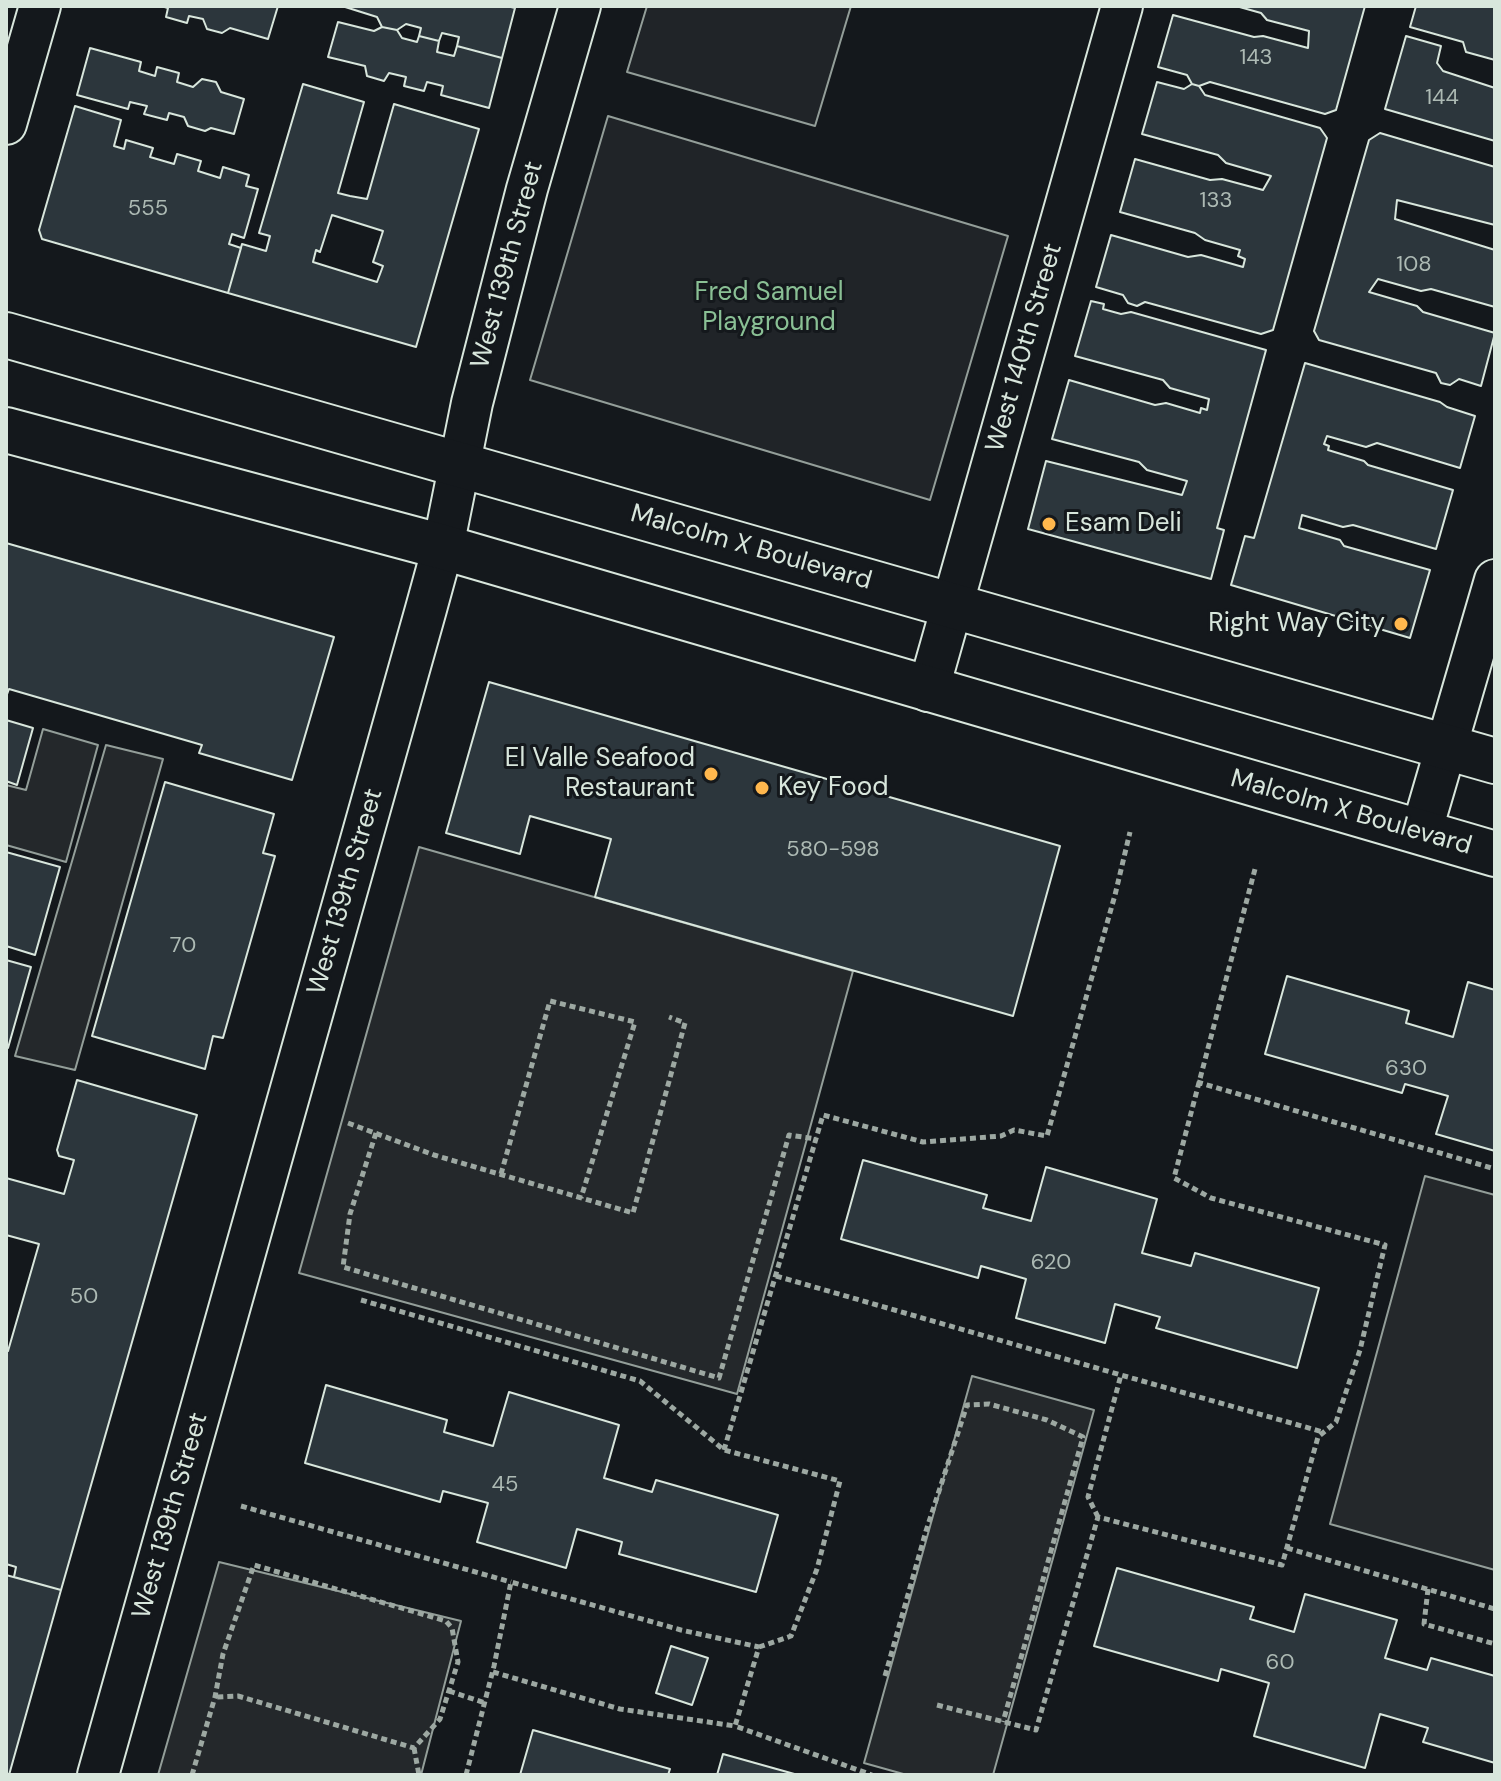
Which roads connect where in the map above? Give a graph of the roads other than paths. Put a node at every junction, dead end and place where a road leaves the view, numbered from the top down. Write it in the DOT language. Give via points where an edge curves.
graph roads {
  1 [pos="40,6"];
  2 [pos="580,6"];
  3 [pos="1122,6"];
  4 [pos="6,124"];
  5 [pos="6,335"];
  6 [pos="6,430"];
  7 [pos="459,466"];
  8 [pos="443,547"];
  9 [pos="1495,580"];
  10 [pos="953,606"];
  11 [pos="928,691"];
  12 [pos="1448,747"];
  13 [pos="1495,761"];
  14 [pos="1421,833"];
  15 [pos="1495,854"];
  16 [pos="98,1775"];
  1 -- 4 [label="street"];
  2 -- 7 [label="street, West 139th Street" via="527,189"];
  3 -- 10 [label="street, West 140th Street"];
  5 -- 7 [label="main road, Malcolm X Boulevard"];
  6 -- 8 [label="main road, Malcolm X Boulevard"];
  7 -- 8 [label="street, West 139th Street"];
  7 -- 10 [label="main road, Malcolm X Boulevard"];
  8 -- 11 [label="main road, Malcolm X Boulevard"];
  8 -- 16 [label="street, West 139th Street"];
  9 -- 12 [label="street"];
  10 -- 11 [label="street, West 140th Street"];
  10 -- 12 [label="main road, Malcolm X Boulevard"];
  11 -- 14 [label="main road, Malcolm X Boulevard"];
  12 -- 13 [label="main road, Malcolm X Boulevard"];
  12 -- 14 [label="street"];
  14 -- 15 [label="main road, Malcolm X Boulevard"];
}
